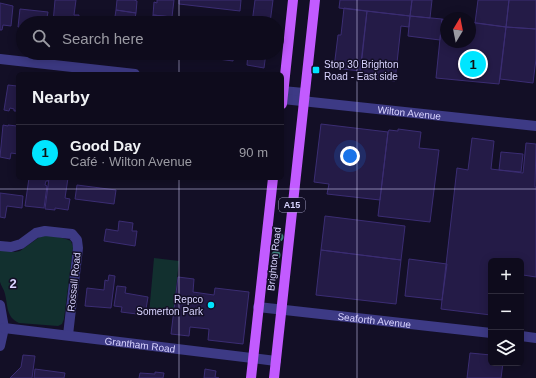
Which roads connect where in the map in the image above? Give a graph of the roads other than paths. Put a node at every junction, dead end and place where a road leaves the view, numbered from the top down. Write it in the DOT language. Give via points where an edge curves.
graph roads {
  1 [pos="293,0"];
  2 [pos="315,0"];
  3 [pos="0,58"];
  4 [pos="16,60"];
  5 [pos="17,60"];
  6 [pos="118,72"];
  7 [pos="284,86"];
  8 [pos="284,96"];
  9 [pos="304,97"];
  10 [pos="536,126"];
  11 [pos="273,180"];
  12 [pos="0,246"];
  13 [pos="0,305"];
  14 [pos="258,307"];
  15 [pos="281,309"];
  16 [pos="4,328"];
  17 [pos="488,333"];
  18 [pos="68,335"];
  19 [pos="524,336"];
  20 [pos="536,338"];
  21 [pos="0,346"];
  22 [pos="253,359"];
  23 [pos="276,361"];
  24 [pos="251,378"];
  25 [pos="274,378"];
  1 -- 7 [label="main road"];
  2 -- 9 [label="main road, Brighton Road / A15"];
  3 -- 4 [label="street"];
  5 -- 6 [label="street"];
  8 -- 9 [label="street, Wilton Avenue"];
  9 -- 10 [label="street, Wilton Avenue"];
  9 -- 15 [label="main road, Brighton Road / A15"];
  11 -- 14 [label="main road, Brighton Road / A15"];
  12 -- 18 [label="street, Rossall Road" via="12,247 36,233 45,231 72,234 77,240"];
  13 -- 16 [label="street"];
  14 -- 15 [label="street, Seaforth Avenue"];
  14 -- 22 [label="main road, Brighton Road / A15"];
  15 -- 17 [label="street, Seaforth Avenue"];
  15 -- 23 [label="main road, Brighton Road / A15"];
  16 -- 18 [label="street, Grantham Road"];
  16 -- 21 [label="street"];
  18 -- 22 [label="street, Grantham Road"];
  19 -- 20 [label="street"];
  22 -- 23 [label="street, Grantham Road"];
  22 -- 24 [label="main road, Brighton Road / A15"];
  23 -- 25 [label="main road, Brighton Road / A15"];
}
